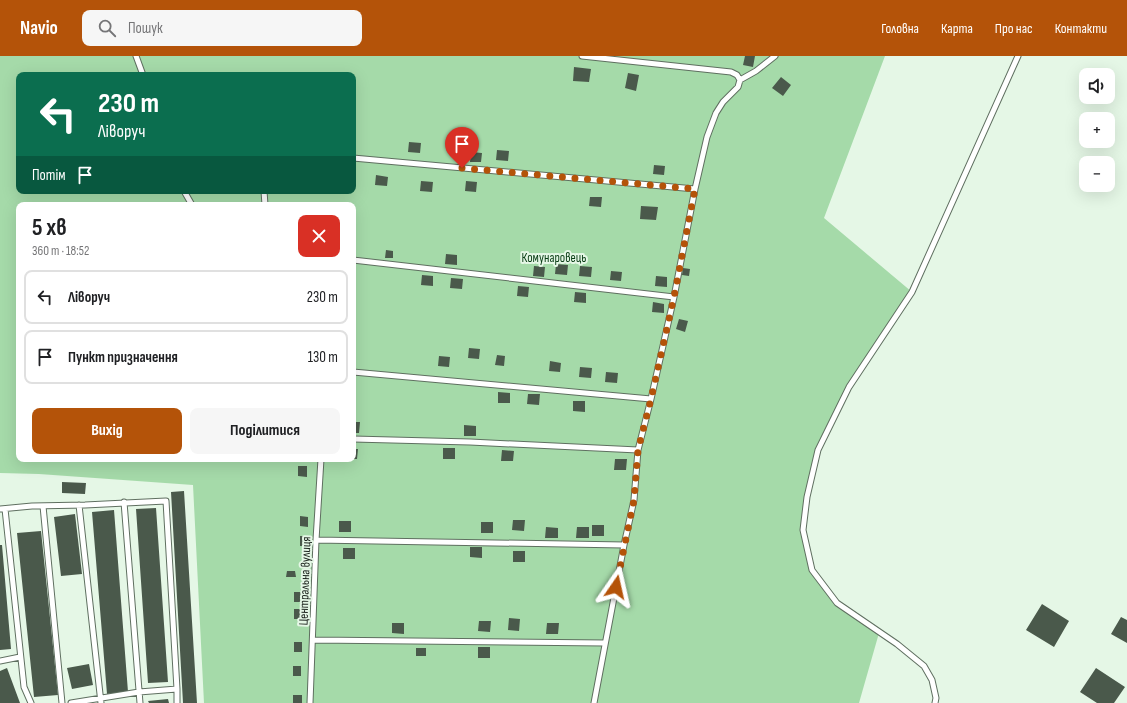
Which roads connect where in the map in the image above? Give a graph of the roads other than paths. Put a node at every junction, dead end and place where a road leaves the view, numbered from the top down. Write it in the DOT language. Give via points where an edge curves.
graph roads {
  1 [pos="136,56"];
  2 [pos="582,56"];
  3 [pos="775,56"];
  4 [pos="1018,56"];
  5 [pos="142,72"];
  6 [pos="740,80"];
  7 [pos="356,158"];
  8 [pos="695,189"];
  9 [pos="356,260"];
  10 [pos="674,297"];
  11 [pos="356,372"];
  12 [pos="651,399"];
  13 [pos="356,439"];
  14 [pos="638,450"];
  15 [pos="321,462"];
  16 [pos="124,502"];
  17 [pos="79,505"];
  18 [pos="43,506"];
  19 [pos="2,509"];
  20 [pos="316,540"];
  21 [pos="624,545"];
  22 [pos="314,640"];
  23 [pos="605,643"];
  24 [pos="20,657"];
  25 [pos="0,661"];
  26 [pos="177,689"];
  27 [pos="139,692"];
  28 [pos="100,701"];
  29 [pos="31,703"];
  30 [pos="62,703"];
  31 [pos="71,703"];
  32 [pos="140,703"];
  33 [pos="178,703"];
  34 [pos="310,703"];
  35 [pos="594,703"];
  36 [pos="935,703"];
  1 -- 5 [label="lane"];
  2 -- 6 [label="lane" via="731,72"];
  3 -- 6 [label="lane"];
  4 -- 36 [label="lane" via="912,292 849,388 818,450 808,497 804,530 812,570 837,603 924,666 932,680"];
  6 -- 8 [label="lane" via="712,121"];
  7 -- 8 [label="lane"];
  8 -- 10 [label="lane"];
  9 -- 10 [label="lane"];
  10 -- 12 [label="lane"];
  11 -- 12 [label="lane"];
  12 -- 14 [label="lane"];
  13 -- 14 [label="lane"];
  14 -- 21 [label="lane" via="634,500"];
  15 -- 20 [label="lane, Центральна вулиця"];
  16 -- 17 [label="lane"];
  16 -- 26 [label="lane" via="166,501"];
  16 -- 27 [label="lane"];
  17 -- 18 [label="lane"];
  17 -- 28 [label="lane"];
  18 -- 19 [label="lane"];
  18 -- 30 [label="lane"];
  19 -- 24 [label="lane"];
  20 -- 21 [label="lane"];
  20 -- 22 [label="lane, Центральна вулиця"];
  21 -- 23 [label="lane"];
  22 -- 23 [label="lane"];
  22 -- 34 [label="lane, Центральна вулиця"];
  23 -- 35 [label="lane"];
  24 -- 25 [label="lane"];
  24 -- 29 [label="lane" via="24,687"];
  26 -- 27 [label="lane"];
  26 -- 33 [label="lane"];
  27 -- 28 [label="lane"];
  27 -- 32 [label="lane"];
  28 -- 31 [label="lane"];
}
